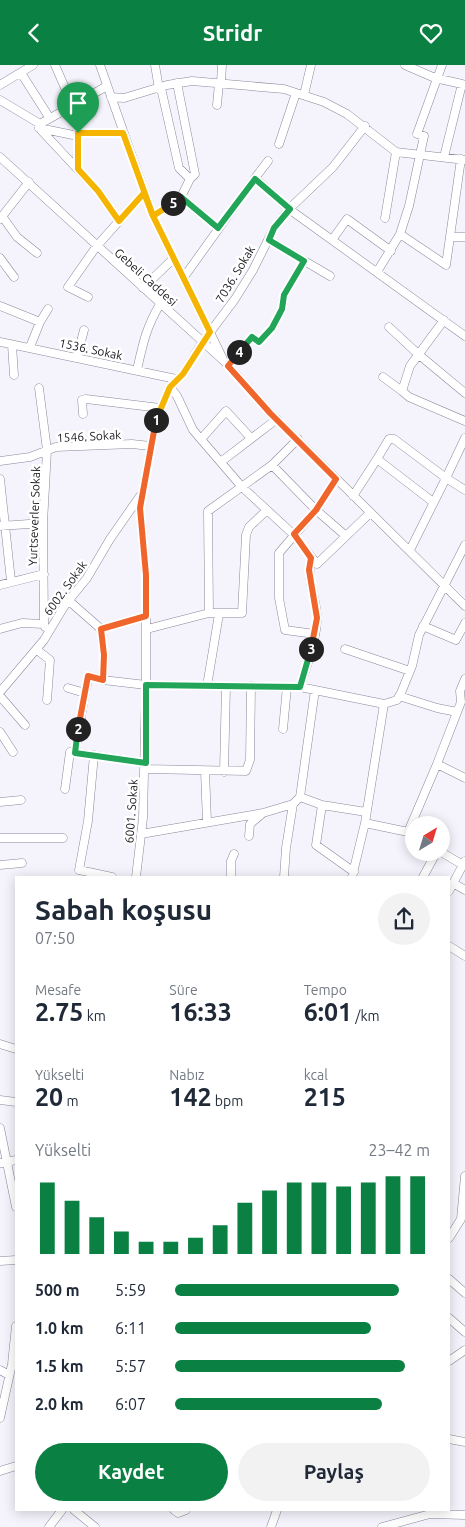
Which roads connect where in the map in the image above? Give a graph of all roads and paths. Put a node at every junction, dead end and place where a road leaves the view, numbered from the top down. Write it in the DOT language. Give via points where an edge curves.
graph roads {
  1 [pos="33,65"];
  2 [pos="54,65"];
  3 [pos="100,65"];
  4 [pos="155,65"];
  5 [pos="222,65"];
  6 [pos="311,65"];
  7 [pos="404,65"];
  8 [pos="442,65"];
  9 [pos="21,73"];
  10 [pos="436,78"];
  11 [pos="177,83"];
  12 [pos="220,83"];
  13 [pos="0,85"];
  14 [pos="107,86"];
  15 [pos="160,89"];
  16 [pos="300,93"];
  17 [pos="111,97"];
  18 [pos="0,100"];
  19 [pos="72,104"];
  20 [pos="217,105"];
  21 [pos="50,117"];
  22 [pos="40,126"];
  23 [pos="365,126"];
  24 [pos="123,133"];
  25 [pos="78,135"];
  26 [pos="279,144"];
  27 [pos="396,151"];
  28 [pos="420,155"];
  29 [pos="0,157"];
  30 [pos="444,157"];
  31 [pos="463,159"];
  32 [pos="268,161"];
  33 [pos="78,169"];
  34 [pos="190,179"];
  35 [pos="255,179"];
  36 [pos="29,182"];
  37 [pos="144,193"];
  38 [pos="181,197"];
  39 [pos="290,209"];
  40 [pos="153,216"];
  41 [pos="1,218"];
  42 [pos="385,218"];
  43 [pos="119,221"];
  44 [pos="218,228"];
  45 [pos="400,234"];
  46 [pos="451,237"];
  47 [pos="465,237"];
  48 [pos="269,240"];
  49 [pos="332,240"];
  50 [pos="96,247"];
  51 [pos="391,251"];
  52 [pos="37,253"];
  53 [pos="0,258"];
  54 [pos="173,259"];
  55 [pos="304,261"];
  56 [pos="377,272"];
  57 [pos="330,276"];
  58 [pos="14,277"];
  59 [pos="184,277"];
  60 [pos="143,288"];
  61 [pos="88,297"];
  62 [pos="160,304"];
  63 [pos="0,306"];
  64 [pos="48,309"];
  65 [pos="444,321"];
  66 [pos="40,322"];
  67 [pos="389,327"];
  68 [pos="84,330"];
  69 [pos="210,332"];
  70 [pos="465,336"];
  71 [pos="0,341"];
  72 [pos="202,343"];
  73 [pos="12,345"];
  74 [pos="30,347"];
  75 [pos="418,354"];
  76 [pos="77,357"];
  77 [pos="226,364"];
  78 [pos="137,370"];
  79 [pos="14,375"];
  80 [pos="383,377"];
  81 [pos="176,379"];
  82 [pos="170,387"];
  83 [pos="39,388"];
  84 [pos="402,391"];
  85 [pos="465,393"];
  86 [pos="160,408"];
  87 [pos="83,414"];
  88 [pos="277,419"];
  89 [pos="465,421"];
  90 [pos="202,438"];
  91 [pos="251,438"];
  92 [pos="465,438"];
  93 [pos="298,439"];
  94 [pos="150,446"];
  95 [pos="47,450"];
  96 [pos="377,459"];
  97 [pos="0,461"];
  98 [pos="222,461"];
  99 [pos="272,465"];
  100 [pos="446,478"];
  101 [pos="0,479"];
  102 [pos="336,479"];
  103 [pos="242,487"];
  104 [pos="465,490"];
  105 [pos="142,492"];
  106 [pos="353,496"];
  107 [pos="433,502"];
  108 [pos="267,510"];
  109 [pos="316,510"];
  110 [pos="370,513"];
  111 [pos="42,523"];
  112 [pos="3,526"];
  113 [pos="294,534"];
  114 [pos="346,536"];
  115 [pos="465,545"];
  116 [pos="410,550"];
  117 [pos="4,552"];
  118 [pos="311,558"];
  119 [pos="44,574"];
  120 [pos="11,581"];
  121 [pos="0,585"];
  122 [pos="444,585"];
  123 [pos="68,600"];
  124 [pos="465,606"];
  125 [pos="209,613"];
  126 [pos="219,614"];
  127 [pos="146,616"];
  128 [pos="465,623"];
  129 [pos="44,624"];
  130 [pos="423,626"];
  131 [pos="0,629"];
  132 [pos="101,629"];
  133 [pos="147,629"];
  134 [pos="47,633"];
  135 [pos="315,634"];
  136 [pos="345,649"];
  137 [pos="37,650"];
  138 [pos="410,671"];
  139 [pos="465,679"];
  140 [pos="103,680"];
  141 [pos="146,685"];
  142 [pos="207,686"];
  143 [pos="226,686"];
  144 [pos="251,686"];
  145 [pos="68,687"];
  146 [pos="287,687"];
  147 [pos="300,687"];
  148 [pos="315,690"];
  149 [pos="0,692"];
  150 [pos="85,693"];
  151 [pos="0,696"];
  152 [pos="399,696"];
  153 [pos="47,700"];
  154 [pos="384,704"];
  155 [pos="457,712"];
  156 [pos="25,725"];
  157 [pos="283,729"];
  158 [pos="0,732"];
  159 [pos="13,753"];
  160 [pos="75,753"];
  161 [pos="94,755"];
  162 [pos="437,764"];
  163 [pos="146,766"];
  164 [pos="204,771"];
  165 [pos="224,772"];
  166 [pos="465,778"];
  167 [pos="65,789"];
  168 [pos="300,797"];
  169 [pos="21,800"];
  170 [pos="0,802"];
  171 [pos="293,804"];
  172 [pos="322,805"];
  173 [pos="366,812"];
  174 [pos="263,813"];
  175 [pos="418,816"];
  176 [pos="207,822"];
  177 [pos="365,823"];
  178 [pos="405,833"];
  179 [pos="141,834"];
  180 [pos="250,836"];
  181 [pos="0,838"];
  182 [pos="63,838"];
  183 [pos="234,854"];
  184 [pos="450,856"];
  185 [pos="432,861"];
  186 [pos="22,863"];
  187 [pos="464,863"];
  188 [pos="0,865"];
  189 [pos="353,875"];
  190 [pos="107,876"];
  191 [pos="136,876"];
  192 [pos="231,876"];
  193 [pos="284,876"];
  194 [pos="424,876"];
  195 [pos="453,883"];
  196 [pos="450,889"];
  197 [pos="465,889"];
  198 [pos="450,947"];
  199 [pos="465,957"];
  200 [pos="0,1044"];
  201 [pos="15,1049"];
  202 [pos="0,1100"];
  203 [pos="15,1102"];
  204 [pos="0,1128"];
  205 [pos="3,1163"];
  206 [pos="465,1175"];
  207 [pos="15,1204"];
  208 [pos="450,1236"];
  209 [pos="15,1260"];
  210 [pos="0,1261"];
  211 [pos="450,1280"];
  212 [pos="465,1293"];
  213 [pos="450,1319"];
  214 [pos="465,1332"];
  215 [pos="15,1345"];
  216 [pos="465,1350"];
  217 [pos="450,1360"];
  218 [pos="14,1364"];
  219 [pos="0,1370"];
  220 [pos="9,1375"];
  221 [pos="7,1389"];
  222 [pos="15,1392"];
  223 [pos="0,1419"];
  224 [pos="450,1439"];
  225 [pos="465,1442"];
  226 [pos="15,1466"];
  227 [pos="0,1471"];
  228 [pos="61,1511"];
  229 [pos="75,1511"];
  230 [pos="277,1511"];
  231 [pos="465,1515"];
  232 [pos="49,1527"];
  233 [pos="95,1527"];
  234 [pos="271,1527"];
  235 [pos="382,1527"];
  1 -- 9 [label="street"];
  2 -- 19 [label="street"];
  3 -- 14 [label="street"];
  4 -- 15 [label="street"];
  5 -- 12 [label="street"];
  6 -- 16 [label="street"];
  7 -- 10 [label="street"];
  8 -- 10 [label="street"];
  9 -- 13 [label="street"];
  9 -- 21 [label="street"];
  10 -- 28 [label="street" via="417,134 424,136"];
  10 -- 30 [label="street" via="462,84"];
  11 -- 12 [label="street"];
  11 -- 15 [label="street"];
  11 -- 34 [label="street" via="192,156 194,173"];
  12 -- 16 [label="street"];
  12 -- 20 [label="street"];
  14 -- 17 [label="street"];
  14 -- 19 [label="street"];
  15 -- 17 [label="street" via="124,98"];
  15 -- 34 [label="street" via="179,168"];
  16 -- 23 [label="street" via="332,106"];
  16 -- 26 [label="street"];
  17 -- 24 [label="street"];
  18 -- 22 [label="street"];
  19 -- 21 [label="street"];
  21 -- 22 [label="street"];
  22 -- 25 [label="street"];
  22 -- 33 [label="street"];
  23 -- 27 [label="street"];
  23 -- 39 [label="street, 7036. Sokak" via="333,167"];
  24 -- 25 [label="street"];
  24 -- 37 [label="street"];
  25 -- 33 [label="street"];
  27 -- 28 [label="street"];
  27 -- 42 [label="street"];
  28 -- 30 [label="street"];
  28 -- 45 [label="street"];
  29 -- 36 [label="street, Gebeli Caddesi"];
  30 -- 31 [label="street"];
  31 -- 46 [label="street"];
  32 -- 35 [label="street"];
  33 -- 43 [label="street"];
  34 -- 38 [label="street"];
  35 -- 39 [label="street"];
  35 -- 44 [label="street"];
  36 -- 41 [label="street"];
  36 -- 50 [label="street, Gebeli Caddesi"];
  37 -- 40 [label="street"];
  37 -- 43 [label="street"];
  38 -- 40 [label="street"];
  38 -- 44 [label="street"];
  39 -- 48 [label="street, 7036. Sokak" via="274,228"];
  39 -- 49 [label="street"];
  40 -- 54 [label="street"];
  41 -- 52 [label="street"];
  43 -- 50 [label="street"];
  44 -- 59 [label="street"];
  45 -- 46 [label="street" via="446,265"];
  45 -- 51 [label="street"];
  46 -- 47 [label="street"];
  48 -- 55 [label="street"];
  48 -- 69 [label="street, 7036. Sokak" via="253,270"];
  49 -- 51 [label="street" via="347,219"];
  49 -- 56 [label="street"];
  50 -- 60 [label="street, Gebeli Caddesi"];
  50 -- 61 [label="street" via="68,287"];
  51 -- 56 [label="street"];
  53 -- 58 [label="street"];
  54 -- 59 [label="street"];
  54 -- 60 [label="street"];
  55 -- 57 [label="street"];
  55 -- 77 [label="street" via="284,295 282,309 272,328 259,342 252,337"];
  56 -- 65 [label="street"];
  59 -- 69 [label="street"];
  60 -- 62 [label="street, Gebeli Caddesi"];
  62 -- 72 [label="street, Gebeli Caddesi"];
  62 -- 78 [label="street" via="141,346"];
  63 -- 66 [label="street"];
  64 -- 66 [label="street"];
  65 -- 70 [label="street"];
  65 -- 75 [label="street"];
  66 -- 74 [label="street"];
  67 -- 75 [label="street"];
  68 -- 76 [label="street"];
  69 -- 72 [label="street, 7036. Sokak"];
  69 -- 77 [label="street"];
  71 -- 73 [label="street, 1536. Sokak"];
  72 -- 77 [label="street, Gebeli Caddesi"];
  72 -- 81 [label="street, 6001. Sokak" via="183,374"];
  73 -- 74 [label="street, 1536. Sokak"];
  73 -- 79 [label="street"];
  74 -- 76 [label="street, 1536. Sokak"];
  75 -- 84 [label="street" via="410,366"];
  75 -- 85 [label="street"];
  76 -- 78 [label="street, 1536. Sokak"];
  77 -- 88 [label="street, Gebeli Caddesi"];
  78 -- 81 [label="street, 1536. Sokak"];
  80 -- 84 [label="street"];
  81 -- 82 [label="street, 6001. Sokak"];
  82 -- 86 [label="street, 6001. Sokak"];
  82 -- 90 [label="street" via="188,422"];
  83 -- 95 [label="street, Yurtseverler Sokak"];
  84 -- 89 [label="street"];
  86 -- 87 [label="street" via="86,399 82,400"];
  86 -- 94 [label="street, 6001. Sokak"];
  88 -- 91 [label="street"];
  88 -- 93 [label="street, Gebeli Caddesi"];
  90 -- 91 [label="street" via="226,411"];
  90 -- 98 [label="street"];
  91 -- 98 [label="street"];
  92 -- 100 [label="street"];
  93 -- 99 [label="street"];
  93 -- 102 [label="street, Gebeli Caddesi"];
  94 -- 95 [label="street, 1546. Sokak" via="132,444"];
  94 -- 105 [label="street, 6001. Sokak"];
  95 -- 97 [label="street, 1546. Sokak" via="30,457"];
  95 -- 111 [label="street, Yurtseverler Sokak"];
  96 -- 100 [label="street" via="389,439 394,439"];
  96 -- 106 [label="street"];
  96 -- 107 [label="street"];
  98 -- 103 [label="street"];
  99 -- 103 [label="street"];
  99 -- 109 [label="street"];
  100 -- 104 [label="street"];
  100 -- 107 [label="street"];
  101 -- 112 [label="street"];
  102 -- 106 [label="street, Gebeli Caddesi"];
  102 -- 109 [label="street"];
  103 -- 108 [label="street"];
  103 -- 125 [label="street" via="208,511"];
  105 -- 123 [label="street, 6002. Sokak" via="87,578"];
  105 -- 127 [label="street, 6001. Sokak" via="140,508"];
  106 -- 110 [label="street, Gebeli Caddesi"];
  107 -- 116 [label="street"];
  108 -- 113 [label="street"];
  108 -- 126 [label="street" via="249,527 246,535 242,613"];
  109 -- 113 [label="street"];
  109 -- 114 [label="street"];
  110 -- 114 [label="street"];
  110 -- 116 [label="street, Gebeli Caddesi"];
  111 -- 112 [label="street"];
  111 -- 119 [label="street, Yurtseverler Sokak"];
  112 -- 117 [label="street"];
  113 -- 118 [label="street"];
  113 -- 135 [label="street" via="279,553 285,630"];
  114 -- 118 [label="street" via="317,564"];
  115 -- 122 [label="street"];
  116 -- 122 [label="street, Gebeli Caddesi"];
  117 -- 120 [label="street"];
  118 -- 135 [label="street" via="309,570 317,618"];
  119 -- 120 [label="street"];
  119 -- 129 [label="street, Yurtseverler Sokak"];
  120 -- 121 [label="street"];
  122 -- 124 [label="street, Gebeli Caddesi"];
  122 -- 130 [label="street"];
  123 -- 132 [label="street"];
  123 -- 134 [label="street, 6002. Sokak"];
  125 -- 126 [label="street"];
  125 -- 133 [label="street"];
  126 -- 142 [label="street"];
  127 -- 132 [label="street"];
  127 -- 133 [label="street, 6001. Sokak"];
  128 -- 130 [label="street" via="456,640"];
  129 -- 131 [label="street" via="22,623"];
  129 -- 134 [label="street, Yurtseverler Sokak"];
  130 -- 138 [label="street"];
  132 -- 140 [label="street"];
  133 -- 141 [label="street, 6001. Sokak"];
  134 -- 137 [label="street, 6002. Sokak"];
  135 -- 147 [label="street"];
  136 -- 138 [label="street"];
  137 -- 149 [label="street, 6002. Sokak"];
  137 -- 153 [label="street" via="50,660"];
  138 -- 152 [label="street"];
  139 -- 155 [label="street"];
  140 -- 141 [label="street"];
  140 -- 150 [label="street" via="88,676"];
  141 -- 142 [label="street"];
  141 -- 163 [label="street, 6001. Sokak"];
  142 -- 143 [label="street"];
  143 -- 144 [label="street"];
  143 -- 165 [label="street"];
  144 -- 146 [label="street"];
  144 -- 165 [label="street" via="250,760 246,771"];
  145 -- 150 [label="street"];
  146 -- 147 [label="street"];
  146 -- 157 [label="street"];
  147 -- 148 [label="street"];
  148 -- 154 [label="street"];
  148 -- 168 [label="street"];
  150 -- 160 [label="street"];
  151 -- 156 [label="street"];
  152 -- 154 [label="street"];
  152 -- 155 [label="street"];
  154 -- 173 [label="street"];
  155 -- 162 [label="street"];
  158 -- 159 [label="street"];
  160 -- 161 [label="street"];
  160 -- 167 [label="street" via="70,752"];
  161 -- 163 [label="street"];
  161 -- 190 [label="street" via="88,821 79,870"];
  162 -- 166 [label="street"];
  162 -- 175 [label="street"];
  163 -- 164 [label="street"];
  163 -- 179 [label="street, 6001. Sokak"];
  164 -- 165 [label="street"];
  164 -- 176 [label="street"];
  168 -- 171 [label="street"];
  168 -- 172 [label="street"];
  169 -- 170 [label="street"];
  171 -- 174 [label="street"];
  171 -- 193 [label="street"];
  172 -- 173 [label="street"];
  172 -- 189 [label="street" via="316,845"];
  173 -- 177 [label="street"];
  174 -- 176 [label="street"];
  174 -- 180 [label="street" via="250,824"];
  176 -- 179 [label="street"];
  177 -- 178 [label="street"];
  177 -- 189 [label="street"];
  179 -- 191 [label="street, 6001. Sokak"];
  181 -- 182 [label="street"];
  183 -- 192 [label="street"];
  184 -- 187 [label="street"];
  185 -- 194 [label="street"];
  186 -- 188 [label="street"];
  187 -- 195 [label="street"];
  195 -- 196 [label="street"];
  195 -- 197 [label="street"];
  198 -- 199 [label="street"];
  200 -- 201 [label="street"];
  202 -- 203 [label="street"];
  204 -- 205 [label="street"];
  205 -- 207 [label="street"];
  206 -- 208 [label="street" via="462,1219"];
  209 -- 210 [label="street"];
  211 -- 212 [label="street"];
  213 -- 214 [label="street"];
  215 -- 218 [label="street"];
  216 -- 217 [label="street"];
  218 -- 220 [label="street"];
  219 -- 220 [label="street"];
  220 -- 221 [label="street"];
  221 -- 222 [label="street"];
  221 -- 223 [label="street"];
  224 -- 225 [label="street"];
  226 -- 227 [label="street"];
  228 -- 232 [label="street"];
  229 -- 233 [label="street"];
  230 -- 234 [label="street"];
  231 -- 235 [label="street" via="430,1514"];
}
